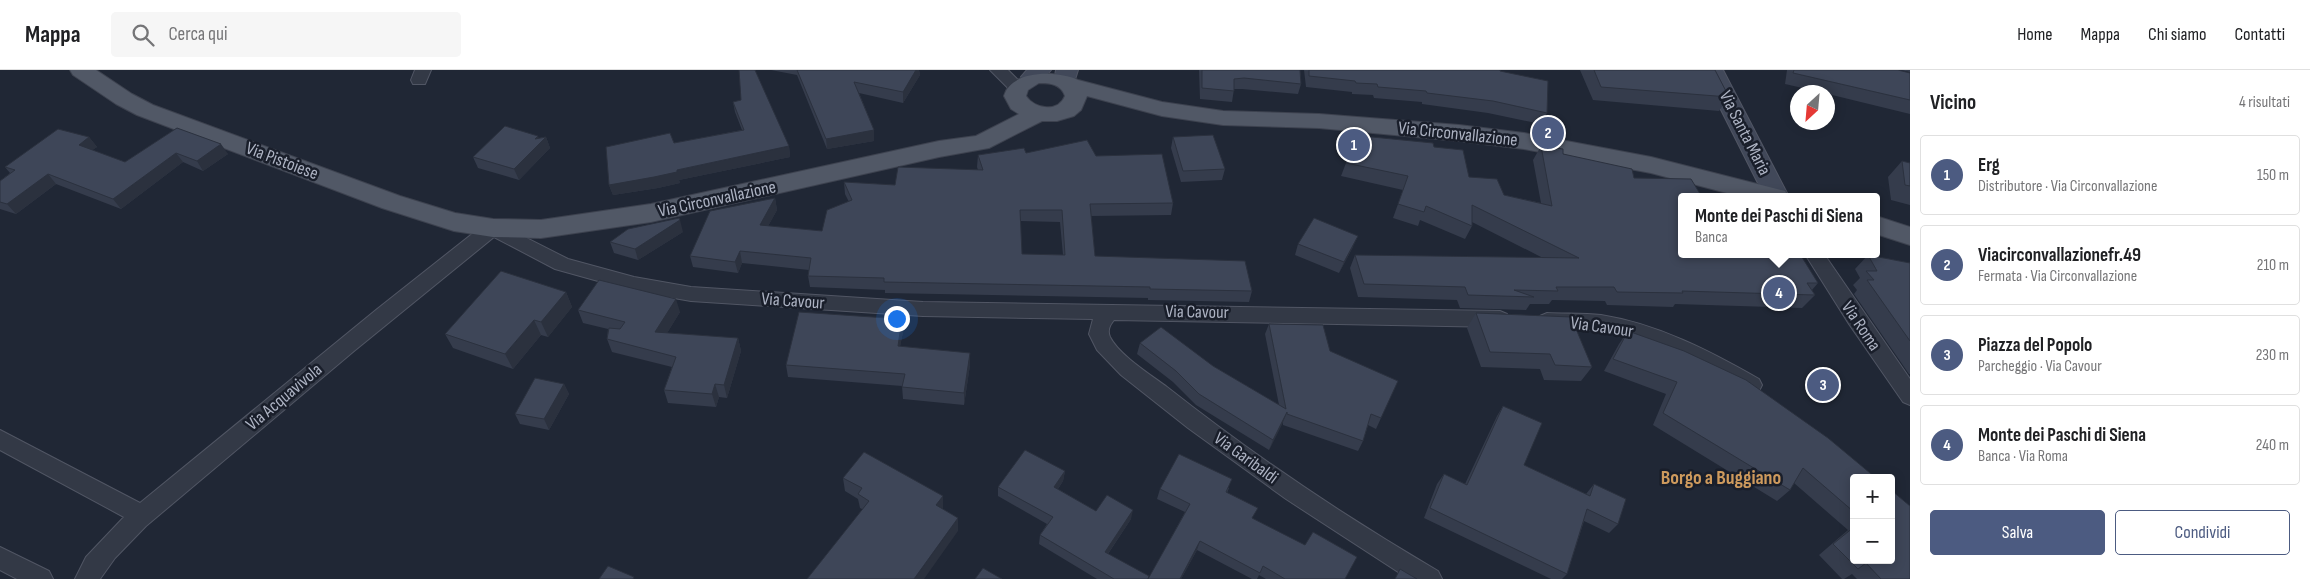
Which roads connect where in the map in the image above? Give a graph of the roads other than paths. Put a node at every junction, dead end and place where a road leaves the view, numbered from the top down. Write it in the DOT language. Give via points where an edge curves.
graph roads {
  1 [pos="81,70"];
  2 [pos="998,70"];
  3 [pos="1712,70"];
  4 [pos="1068,79"];
  5 [pos="1026,81"];
  6 [pos="1067,110"];
  7 [pos="1038,114"];
  8 [pos="1223,118"];
  9 [pos="939,149"];
  10 [pos="1760,193"];
  11 [pos="1774,193"];
  12 [pos="1880,226"];
  13 [pos="493,228"];
  14 [pos="1910,236"];
  15 [pos="1817,258"];
  16 [pos="1110,311"];
  17 [pos="1764,395"];
  18 [pos="1910,396"];
  19 [pos="0,439"];
  20 [pos="143,516"];
  21 [pos="0,558"];
  22 [pos="41,579"];
  23 [pos="87,579"];
  24 [pos="1430,579"];
  1 -- 13 [label="main road, Via Pistoiese" via="145,110 391,202 454,222"];
  2 -- 5 [label="street"];
  3 -- 11 [label="street, Via Santa Maria"];
  4 -- 5 [label="main road, Via Circonvallazione" via="1053,77"];
  4 -- 6 [label="main road" via="1076,92 1076,100"];
  4 -- 8 [label="main road, Via Circonvallazione" via="1162,110"];
  5 -- 7 [label="main road" via="1027,110"];
  5 -- 9 [label="main road, Via Circonvallazione" via="991,127"];
  6 -- 7 [label="main road, Via Circonvallazione"];
  6 -- 8 [label="main road, Via Circonvallazione" via="1114,111 1186,121"];
  7 -- 9 [label="main road, Via Circonvallazione" via="981,143"];
  8 -- 10 [label="main road, Via Circonvallazione" via="1459,132 1524,141 1651,165"];
  9 -- 13 [label="main road, Via Circonvallazione" via="635,216 542,229"];
  12 -- 14 [label="main road"];
  13 -- 16 [label="street, Via Cavour" via="562,264 634,284 691,294 923,309"];
  13 -- 20 [label="street, Via Acquavivola" via="375,320"];
  15 -- 18 [label="street, Via Roma"];
  16 -- 17 [label="street, Via Cavour" via="1599,323 1636,330 1674,344 1701,356"];
  16 -- 24 [label="street, Via Garibaldi" via="1099,324 1099,336 1141,378 1312,506"];
  19 -- 20 [label="street"];
  20 -- 23 [label="street, Via Acquavivola" via="100,556"];
  21 -- 22 [label="street"];
}
